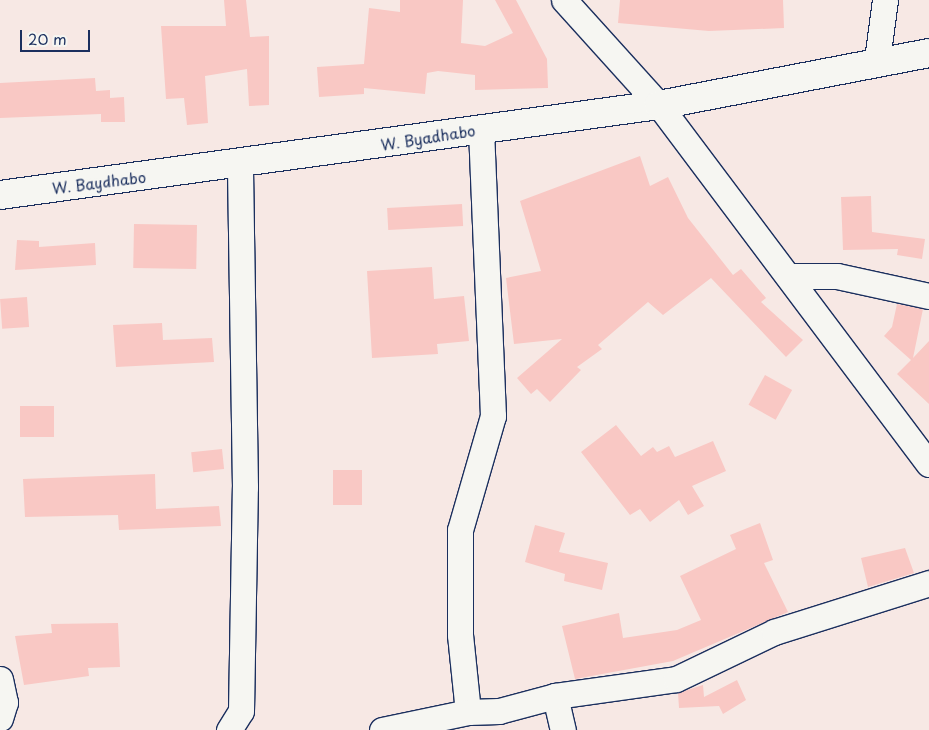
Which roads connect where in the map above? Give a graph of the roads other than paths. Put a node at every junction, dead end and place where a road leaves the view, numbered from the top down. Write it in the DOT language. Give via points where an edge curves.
graph roads {
  1 [pos="564,0"];
  2 [pos="885,0"];
  3 [pos="929,53"];
  4 [pos="876,60"];
  5 [pos="659,105"];
  6 [pos="481,130"];
  7 [pos="240,165"];
  8 [pos="198,170"];
  9 [pos="0,195"];
  10 [pos="788,276"];
  11 [pos="929,296"];
  12 [pos="929,464"];
  13 [pos="929,583"];
  14 [pos="0,679"];
  15 [pos="555,696"];
  16 [pos="468,712"];
  17 [pos="0,718"];
  18 [pos="230,730"];
  19 [pos="382,730"];
  20 [pos="563,730"];
  1 -- 5 [label="street"];
  2 -- 4 [label="street"];
  3 -- 4 [label="main road, W. Byadhabo"];
  4 -- 5 [label="main road, W. Byadhabo"];
  5 -- 6 [label="main road, W. Byadhabo"];
  5 -- 10 [label="street"];
  6 -- 7 [label="main road, W. Byadhabo"];
  6 -- 16 [label="street" via="493,416 460,530 460,635"];
  7 -- 8 [label="main road, W. Byadhabo"];
  7 -- 18 [label="street" via="246,487 241,710"];
  8 -- 9 [label="main road, W. Baydhabo"];
  10 -- 11 [label="street" via="837,276"];
  10 -- 12 [label="street"];
  13 -- 15 [label="street" via="774,632 676,679"];
  14 -- 17 [label="street" via="5,702"];
  15 -- 16 [label="street" via="498,711"];
  15 -- 20 [label="street"];
  16 -- 19 [label="street"];
}
